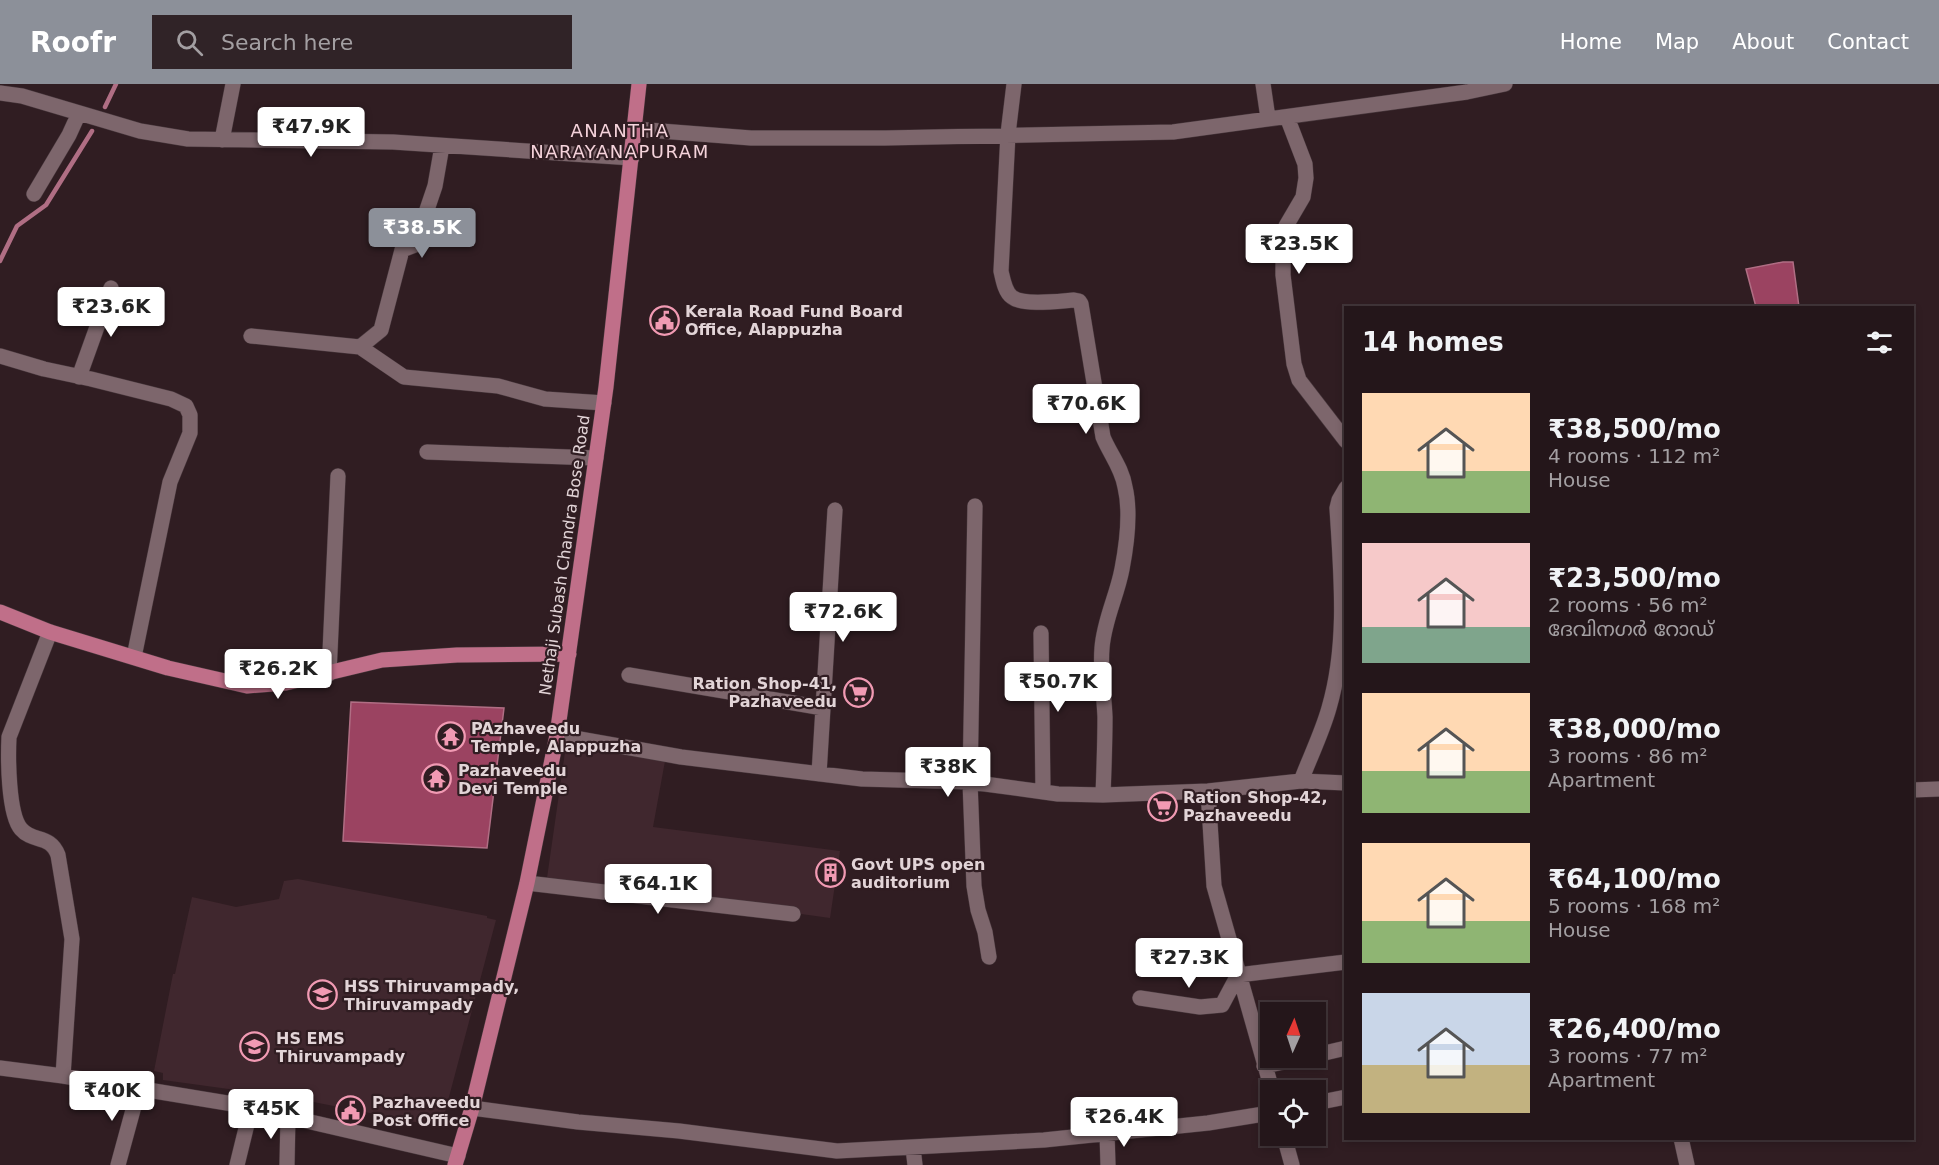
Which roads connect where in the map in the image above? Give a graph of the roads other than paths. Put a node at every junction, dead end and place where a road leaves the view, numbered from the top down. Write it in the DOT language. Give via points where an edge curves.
graph roads {
  1 [pos="232,84"];
  2 [pos="639,84"];
  3 [pos="1014,84"];
  4 [pos="1263,84"];
  5 [pos="1505,84"];
  6 [pos="23,90"];
  7 [pos="0,93"];
  8 [pos="79,113"];
  9 [pos="1287,117"];
  10 [pos="1268,118"];
  11 [pos="635,129"];
  12 [pos="1008,134"];
  13 [pos="222,140"];
  14 [pos="442,146"];
  15 [pos="632,158"];
  16 [pos="34,194"];
  17 [pos="111,288"];
  18 [pos="251,336"];
  19 [pos="360,347"];
  20 [pos="0,356"];
  21 [pos="79,377"];
  22 [pos="604,403"];
  23 [pos="1344,438"];
  24 [pos="427,452"];
  25 [pos="596,458"];
  26 [pos="338,476"];
  27 [pos="1344,491"];
  28 [pos="975,506"];
  29 [pos="835,510"];
  30 [pos="1344,603"];
  31 [pos="0,612"];
  32 [pos="50,632"];
  33 [pos="1041,633"];
  34 [pos="569,654"];
  35 [pos="134,657"];
  36 [pos="329,674"];
  37 [pos="629,675"];
  38 [pos="823,708"];
  39 [pos="557,735"];
  40 [pos="4,752"];
  41 [pos="819,774"];
  42 [pos="1301,781"];
  43 [pos="970,782"];
  44 [pos="1344,783"];
  45 [pos="1939,789"];
  46 [pos="1914,790"];
  47 [pos="1208,791"];
  48 [pos="1043,792"];
  49 [pos="1103,795"];
  50 [pos="527,883"];
  51 [pos="793,914"];
  52 [pos="990,957"];
  53 [pos="1344,962"];
  54 [pos="1238,975"];
  55 [pos="1140,998"];
  56 [pos="1344,1048"];
  57 [pos="1260,1052"];
  58 [pos="1326,1053"];
  59 [pos="0,1068"];
  60 [pos="63,1076"];
  61 [pos="139,1088"];
  62 [pos="1344,1097"];
  63 [pos="1326,1101"];
  64 [pos="251,1108"];
  65 [pos="472,1108"];
  66 [pos="1260,1115"];
  67 [pos="288,1116"];
  68 [pos="1107,1133"];
  69 [pos="1681,1140"];
  70 [pos="1287,1146"];
  71 [pos="913,1148"];
  72 [pos="457,1160"];
  73 [pos="118,1165"];
  74 [pos="237,1165"];
  75 [pos="287,1165"];
  76 [pos="915,1165"];
  77 [pos="1108,1165"];
  78 [pos="1292,1165"];
  79 [pos="1687,1165"];
  1 -- 13 [label="street"];
  2 -- 11 [label="main road, Nethaji Subash Chandra Bose Road"];
  3 -- 12 [label="street"];
  4 -- 10 [label="street"];
  5 -- 9 [label="street"];
  6 -- 7 [label="street"];
  6 -- 8 [label="street"];
  8 -- 13 [label="street" via="140,131"];
  8 -- 16 [label="street"];
  9 -- 10 [label="street"];
  9 -- 23 [label="street" via="1305,164 1306,178 1303,196 1286,226 1283,245 1282,276 1294,364 1299,380"];
  10 -- 12 [label="street" via="1173,132"];
  11 -- 12 [label="street" via="751,138"];
  11 -- 15 [label="main road, Nethaji Subash Chandra Bose Road"];
  12 -- 49 [label="street" via="1001,271 1004,284 1011,297 1022,302 1074,300 1081,304 1103,437 1125,486 1128,515 1122,569 1102,648"];
  13 -- 14 [label="street"];
  14 -- 15 [label="street"];
  14 -- 19 [label="street" via="435,186 415,245 402,250 381,330"];
  15 -- 22 [label="main road, Nethaji Subash Chandra Bose Road"];
  17 -- 21 [label="street"];
  18 -- 19 [label="street"];
  19 -- 22 [label="street" via="404,377 498,386 545,399"];
  20 -- 21 [label="street"];
  21 -- 35 [label="street" via="171,399 186,406 190,415 190,433 170,482"];
  22 -- 25 [label="main road, Nethaji Subash Chandra Bose Road"];
  24 -- 25 [label="street"];
  25 -- 34 [label="main road, Nethaji Subash Chandra Bose Road"];
  26 -- 36 [label="street"];
  27 -- 30 [label="street" via="1337,508"];
  28 -- 43 [label="street"];
  29 -- 38 [label="street"];
  30 -- 42 [label="street" via="1329,708"];
  31 -- 32 [label="main road"];
  32 -- 35 [label="main road"];
  32 -- 40 [label="street"];
  33 -- 48 [label="street"];
  34 -- 36 [label="main road" via="382,660"];
  34 -- 39 [label="main road, Nethaji Subash Chandra Bose Road"];
  35 -- 36 [label="main road" via="247,686"];
  37 -- 38 [label="street"];
  38 -- 41 [label="street"];
  39 -- 41 [label="street" via="681,757"];
  39 -- 50 [label="main road, Nethaji Subash Chandra Bose Road"];
  40 -- 60 [label="street" via="21,829 49,842 58,855 72,939"];
  41 -- 43 [label="street"];
  42 -- 44 [label="street"];
  42 -- 47 [label="street"];
  43 -- 48 [label="street"];
  43 -- 52 [label="street" via="974,886"];
  45 -- 46 [label="street"];
  47 -- 49 [label="street"];
  47 -- 54 [label="street" via="1214,885"];
  48 -- 49 [label="street"];
  50 -- 51 [label="street"];
  50 -- 65 [label="main road, Nethaji Subash Chandra Bose Road"];
  53 -- 54 [label="street"];
  54 -- 55 [label="street" via="1222,1005 1200,1007"];
  54 -- 57 [label="street"];
  56 -- 58 [label="street"];
  59 -- 60 [label="street"];
  60 -- 61 [label="street"];
  61 -- 64 [label="street"];
  61 -- 73 [label="street"];
  62 -- 63 [label="street"];
  64 -- 67 [label="street"];
  64 -- 74 [label="street"];
  65 -- 71 [label="street" via="837,1151"];
  65 -- 72 [label="main road, Nethaji Subash Chandra Bose Road"];
  66 -- 68 [label="street"];
  67 -- 72 [label="street"];
  67 -- 75 [label="street"];
  68 -- 71 [label="street"];
  68 -- 77 [label="street"];
  69 -- 79 [label="street"];
  70 -- 78 [label="street"];
  71 -- 76 [label="street"];
}
